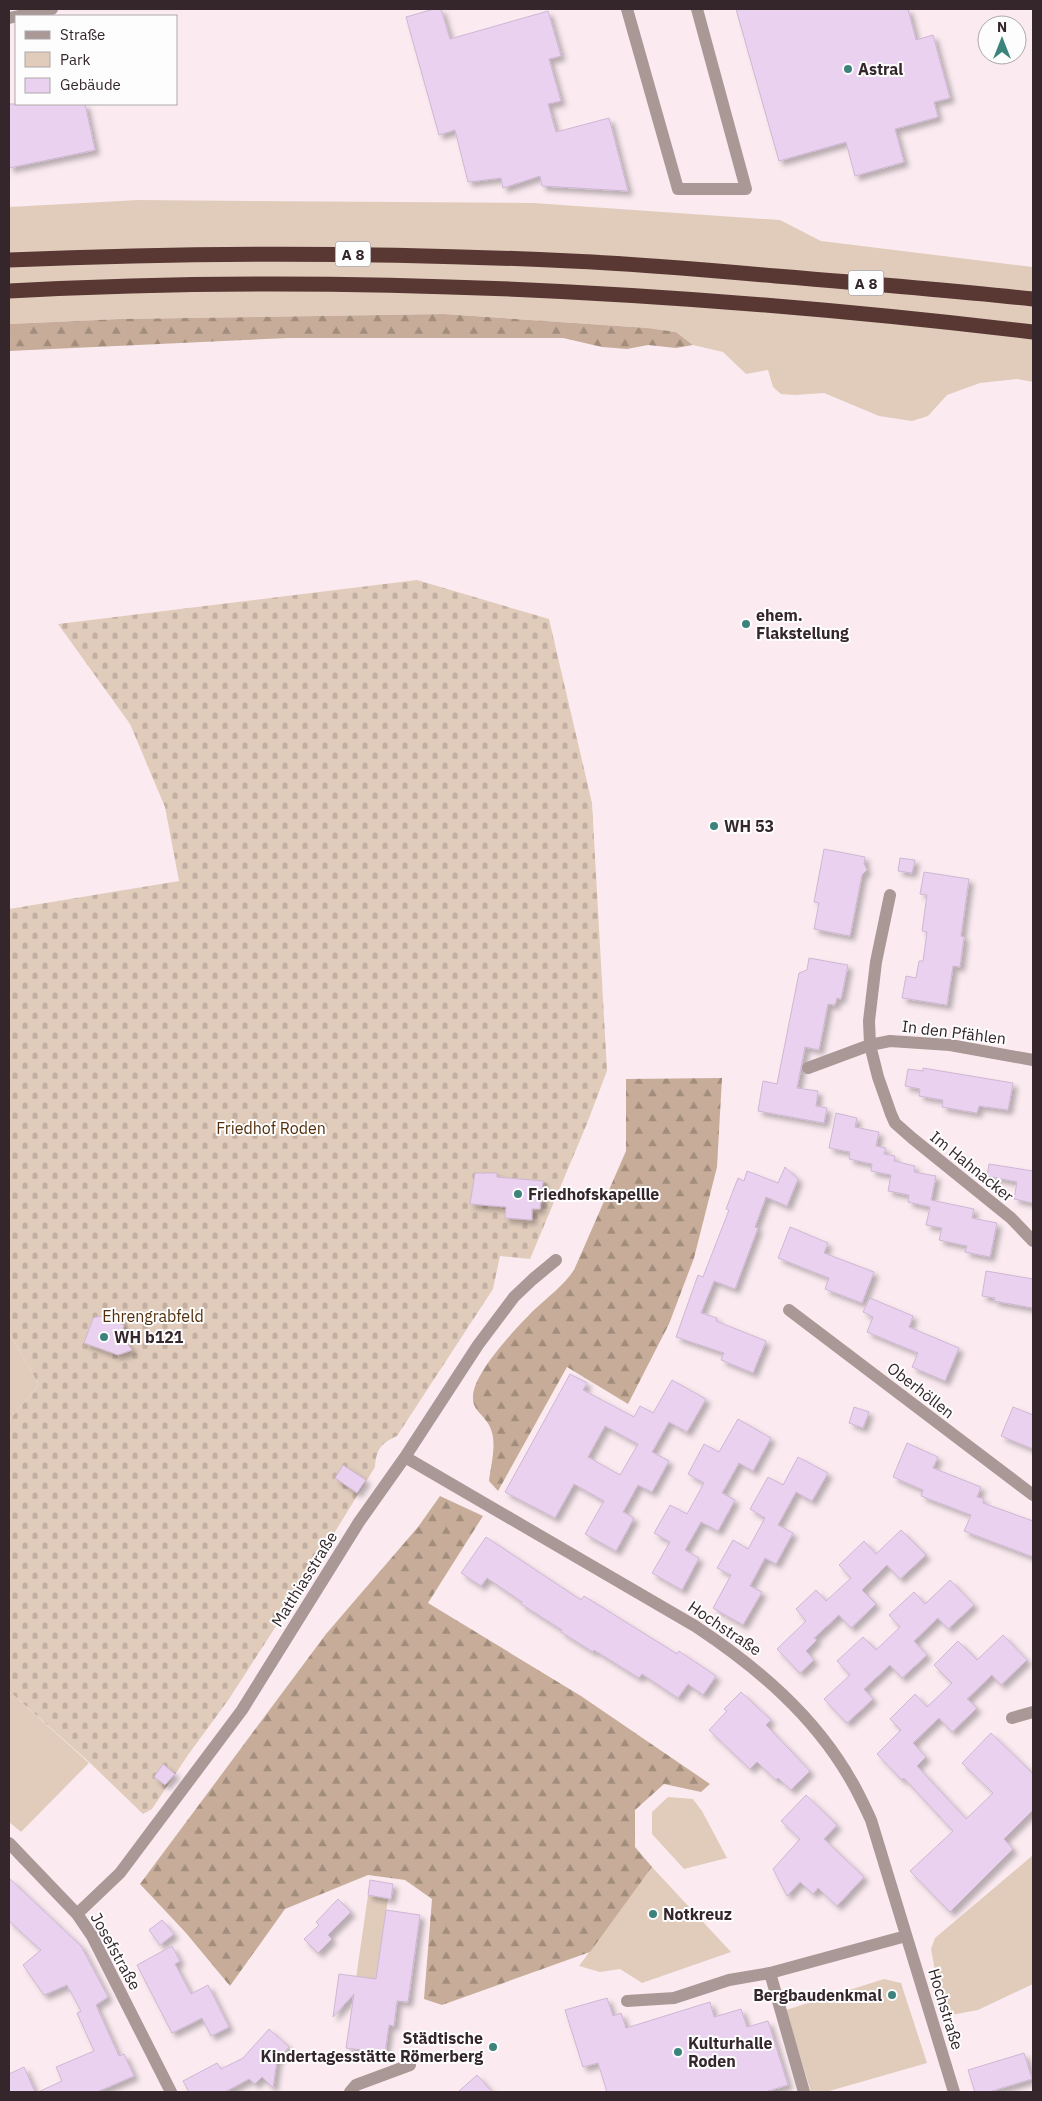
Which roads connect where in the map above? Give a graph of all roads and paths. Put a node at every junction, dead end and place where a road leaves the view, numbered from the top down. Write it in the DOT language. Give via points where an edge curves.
graph roads {
  1 [pos="52,9"];
  2 [pos="627,9"];
  3 [pos="697,9"];
  4 [pos="23,15"];
  5 [pos="9,260"];
  6 [pos="9,291"];
  7 [pos="1033,299"];
  8 [pos="1033,332"];
  9 [pos="890,895"];
  10 [pos="870,1045"];
  11 [pos="1033,1060"];
  12 [pos="808,1068"];
  13 [pos="1033,1241"];
  14 [pos="556,1260"];
  15 [pos="789,1310"];
  16 [pos="404,1457"];
  17 [pos="1033,1495"];
  18 [pos="1033,1712"];
  19 [pos="1012,1718"];
  20 [pos="9,1843"];
  21 [pos="77,1914"];
  22 [pos="906,1936"];
  23 [pos="770,1973"];
  24 [pos="627,2002"];
  25 [pos="410,2065"];
  26 [pos="168,2091"];
  27 [pos="350,2092"];
  28 [pos="804,2092"];
  29 [pos="954,2092"];
  1 -- 4 [label="street"];
  2 -- 3 [label="street" via="678,188 746,188"];
  5 -- 7 [label="highway, A 8" via="268,253 553,260"];
  6 -- 8 [label="highway, A 8" via="270,284 573,292 702,300"];
  9 -- 10 [label="street" via="876,962 869,1021"];
  10 -- 11 [label="street, In den Pfählen" via="909,1041"];
  10 -- 12 [label="street, In den Pfählen"];
  10 -- 13 [label="street, Im Hahnacker" via="895,1122 1011,1218"];
  14 -- 16 [label="street, Matthiasstraße" via="532,1279 509,1304"];
  15 -- 17 [label="street, Oberhöllen"];
  16 -- 21 [label="street, Matthiasstraße" via="359,1522 242,1710 120,1873"];
  16 -- 22 [label="street, Hochstraße" via="695,1626 767,1678 810,1724 852,1782 871,1820"];
  18 -- 19 [label="street"];
  20 -- 21 [label="street, Josefstraße"];
  21 -- 26 [label="street, Josefstraße" via="92,1936"];
  22 -- 23 [label="street"];
  22 -- 29 [label="street, Hochstraße"];
  23 -- 24 [label="street" via="729,1980 674,1998"];
  23 -- 28 [label="street"];
  25 -- 27 [label="street" via="356,2085"];
}
